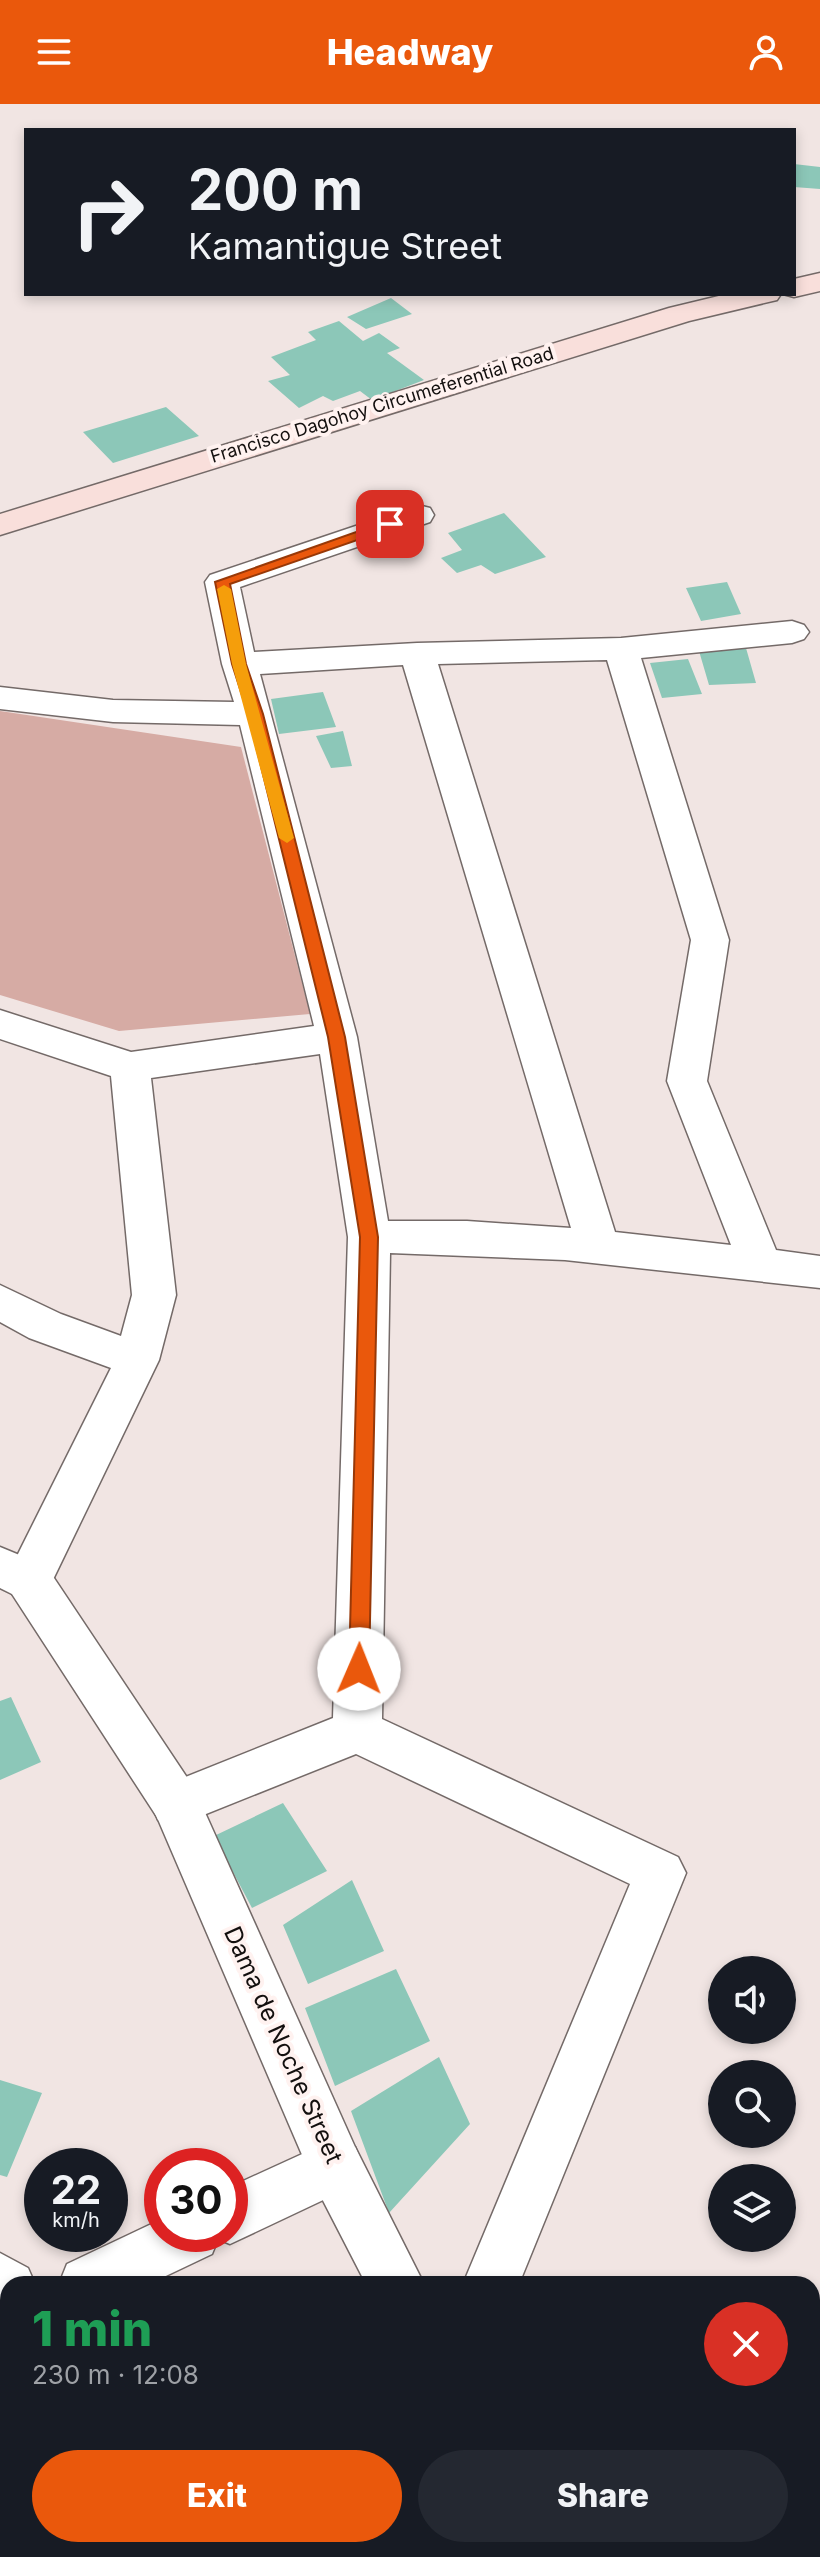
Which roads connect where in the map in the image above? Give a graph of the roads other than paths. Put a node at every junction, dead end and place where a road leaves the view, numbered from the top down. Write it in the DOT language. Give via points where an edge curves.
graph roads {
  1 [pos="820,282"];
  2 [pos="796,288"];
  3 [pos="758,296"];
  4 [pos="418,515"];
  5 [pos="0,525"];
  6 [pos="792,632"];
  7 [pos="621,649"];
  8 [pos="417,654"];
  9 [pos="239,664"];
  10 [pos="0,698"];
  11 [pos="255,714"];
  12 [pos="0,1024"];
  13 [pos="337,1037"];
  14 [pos="130,1067"];
  15 [pos="369,1237"];
  16 [pos="598,1247"];
  17 [pos="760,1265"];
  18 [pos="820,1272"];
  19 [pos="0,1302"];
  20 [pos="137,1360"];
  21 [pos="14,1574"];
  22 [pos="357,1731"];
  23 [pos="176,1804"];
  24 [pos="335,2166"];
  25 [pos="248,2207"];
  26 [pos="154,2252"];
  27 [pos="104,2276"];
  28 [pos="392,2276"];
  29 [pos="494,2276"];
  1 -- 2 [label="main road"];
  3 -- 5 [label="main road, Francisco Dagohoy Circumeferential Road" via="665,318"];
  4 -- 9 [label="street" via="222,582"];
  6 -- 7 [label="street"];
  7 -- 8 [label="street"];
  7 -- 17 [label="street" via="710,940 687,1081"];
  8 -- 9 [label="street"];
  8 -- 16 [label="street"];
  9 -- 11 [label="street"];
  10 -- 11 [label="street" via="113,711"];
  11 -- 13 [label="street"];
  12 -- 14 [label="street"];
  13 -- 14 [label="street"];
  13 -- 15 [label="street"];
  14 -- 20 [label="street" via="154,1295"];
  15 -- 16 [label="street"];
  15 -- 22 [label="street"];
  16 -- 17 [label="street"];
  17 -- 18 [label="street"];
  19 -- 20 [label="street" via="45,1326"];
  20 -- 21 [label="street"];
  21 -- 23 [label="street, Dama de Noche Street"];
  22 -- 23 [label="street"];
  22 -- 29 [label="street" via="660,1873"];
  23 -- 24 [label="street, Dama de Noche Street"];
  24 -- 25 [label="street"];
  24 -- 28 [label="street, Dama de Noche Street"];
  26 -- 27 [label="street"];
}
